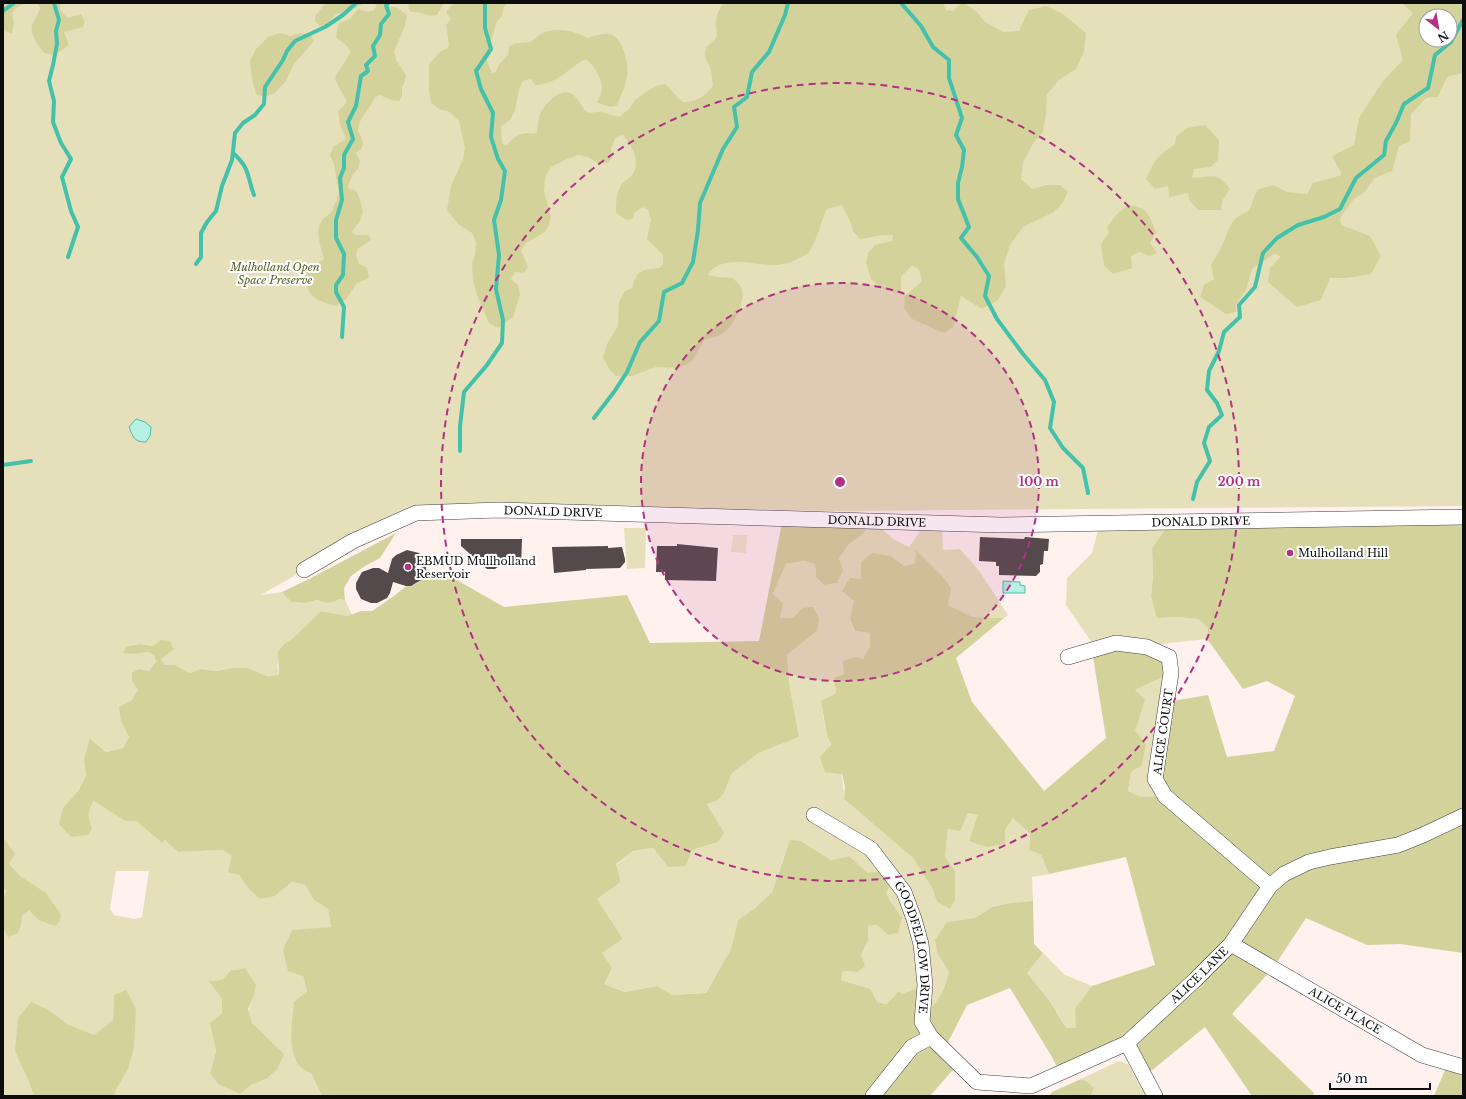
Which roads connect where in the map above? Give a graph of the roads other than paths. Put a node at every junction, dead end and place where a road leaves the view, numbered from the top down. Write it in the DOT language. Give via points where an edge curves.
graph roads {
  1 [pos="1463,517"];
  2 [pos="304,570"];
  3 [pos="1068,657"];
  4 [pos="814,814"];
  5 [pos="1463,816"];
  6 [pos="1270,886"];
  7 [pos="1231,944"];
  8 [pos="931,1037"];
  9 [pos="1127,1043"];
  10 [pos="1463,1067"];
  11 [pos="873,1096"];
  12 [pos="1155,1096"];
  1 -- 2 [label="street, DONALD DRIVE" via="1001,525 498,510 416,514 353,541"];
  3 -- 6 [label="street, ALICE COURT" via="1116,643 1147,647 1169,657 1171,673 1155,779 1165,796"];
  4 -- 8 [label="street, GOODFELLOW DRIVE" via="871,849 904,892 920,944 925,985 922,1022"];
  5 -- 6 [label="street, ALICE LANE" via="1398,845 1309,862 1284,874"];
  6 -- 7 [label="street, ALICE LANE"];
  7 -- 9 [label="street, ALICE LANE"];
  7 -- 10 [label="street, ALICE PLACE" via="1422,1055"];
  8 -- 9 [label="street, ALICE LANE" via="977,1082 1030,1086"];
  8 -- 11 [label="street" via="912,1047"];
  9 -- 12 [label="street"];
}
